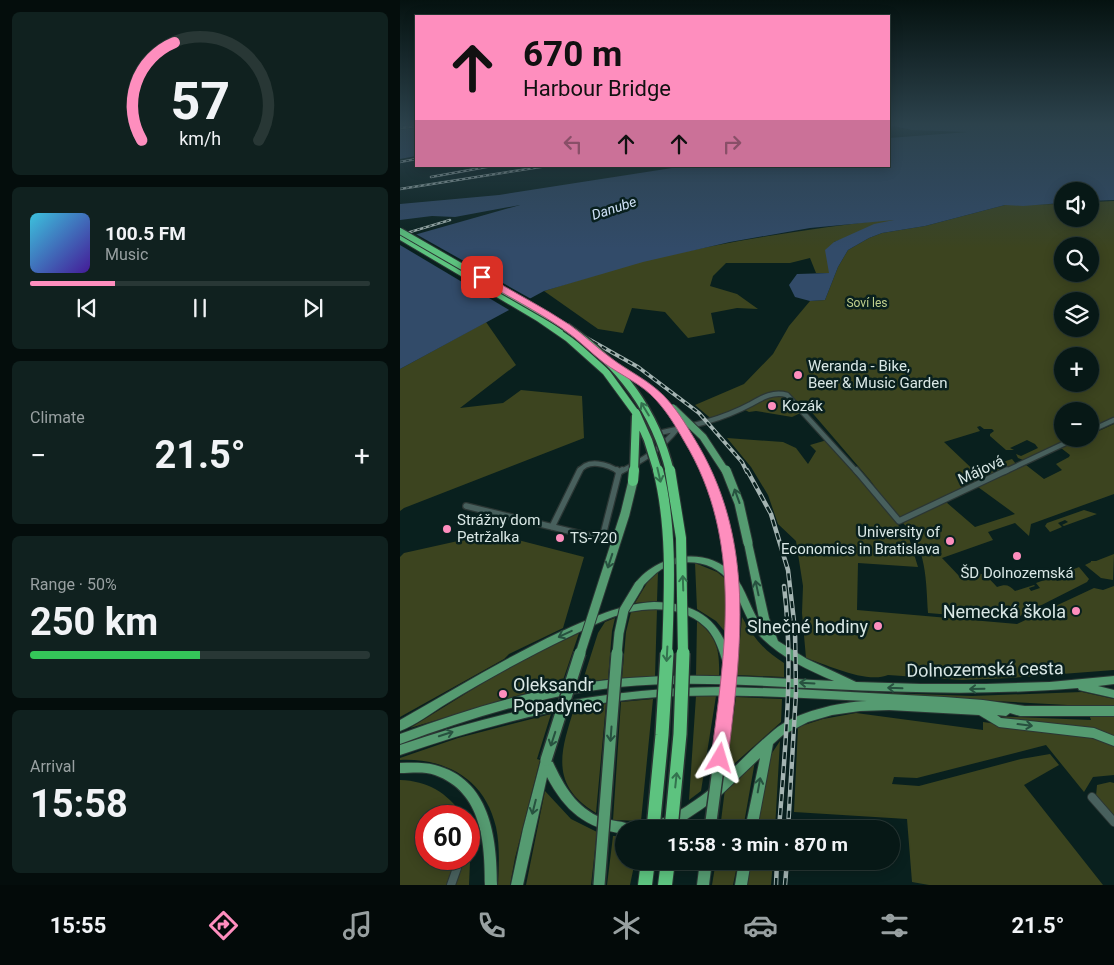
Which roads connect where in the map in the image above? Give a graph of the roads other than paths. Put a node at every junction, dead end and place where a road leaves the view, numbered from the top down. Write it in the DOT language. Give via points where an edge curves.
graph roads {
  1 [pos="400,230"];
  2 [pos="400,238"];
  3 [pos="609,361"];
  4 [pos="660,397"];
  5 [pos="636,413"];
  6 [pos="1114,420"];
  7 [pos="1099,427"];
  8 [pos="677,430"];
  9 [pos="659,433"];
  10 [pos="1057,447"];
  11 [pos="619,472"];
  12 [pos="632,481"];
  13 [pos="466,506"];
  14 [pos="552,527"];
  15 [pos="778,646"];
  16 [pos="731,670"];
  17 [pos="1114,680"];
  18 [pos="856,686"];
  19 [pos="1066,686"];
  20 [pos="1114,694"];
  21 [pos="979,710"];
  22 [pos="1022,710"];
  23 [pos="1114,711"];
  24 [pos="400,726"];
  25 [pos="400,739"];
  26 [pos="768,741"];
  27 [pos="1114,741"];
  28 [pos="400,750"];
  29 [pos="546,760"];
  30 [pos="400,768"];
  31 [pos="1092,797"];
  32 [pos="653,820"];
  33 [pos="673,820"];
  34 [pos="673,820"];
  35 [pos="711,820"];
  36 [pos="753,820"];
  37 [pos="1114,822"];
  38 [pos="615,826"];
  39 [pos="456,870"];
  40 [pos="647,870"];
  41 [pos="667,870"];
  42 [pos="705,870"];
  43 [pos="744,870"];
  44 [pos="450,885"];
  45 [pos="491,885"];
  46 [pos="517,885"];
  47 [pos="599,885"];
  48 [pos="645,885"];
  49 [pos="665,885"];
  50 [pos="703,885"];
  51 [pos="741,885"];
  1 -- 3 [label="highway, bridge" via="567,327"];
  2 -- 5 [label="highway" via="540,319 581,348 606,372"];
  3 -- 4 [label="highway, bridge"];
  33 -- 3 [label="highway, one-way, bridge" via="684,636 678,515 668,463 655,426 628,383"];
  15 -- 4 [label="main road, one-way, bridge" via="764,618 739,500 720,459 692,425"];
  4 -- 16 [label="main road, bridge" via="700,457 725,527 733,589"];
  5 -- 12 [label="highway, bridge" via="636,457"];
  5 -- 32 [label="highway, one-way, bridge" via="650,443 662,488 667,547 665,696"];
  6 -- 7 [label="street"];
  8 -- 9 [label="street"];
  8 -- 10 [label="street, Májová" via="728,416 764,396 778,392 788,395 899,521"];
  8 -- 11 [label="street" via="666,444 644,460"];
  11 -- 14 [label="street" via="594,463 581,468"];
  11 -- 14 [label="street" via="602,539"];
  12 -- 29 [label="main road, one-way, bridge" via="625,514"];
  13 -- 14 [label="street"];
  15 -- 18 [label="main road" via="784,653"];
  15 -- 47 [label="main road, one-way, bridge" via="755,623 727,573 714,565 693,560 673,562 654,570 639,585 624,610 618,633"];
  16 -- 24 [label="main road, one-way" via="714,630 695,615 670,607 645,606 603,618 528,652"];
  16 -- 35 [label="main road, bridge"];
  17 -- 19 [label="main road, Dolnozemská cesta"];
  19 -- 18 [label="main road, Dolnozemská cesta, one-way" via="972,689"];
  18 -- 25 [label="main road, Dolnozemská cesta, one-way" via="718,680 598,685 509,703"];
  19 -- 20 [label="main road"];
  21 -- 22 [label="main road"];
  21 -- 26 [label="main road" via="841,707 789,725"];
  21 -- 27 [label="main road, one-way" via="999,722 1094,733"];
  22 -- 23 [label="main road"];
  28 -- 22 [label="main road, one-way" via="452,732 542,710 675,692 828,695 994,705"];
  26 -- 34 [label="main road" via="703,801"];
  36 -- 26 [label="main road, one-way"];
  29 -- 38 [label="main road" via="559,789 577,810 595,821"];
  29 -- 46 [label="main road, one-way"];
  30 -- 45 [label="main road" via="437,771 451,777 472,796 486,822 489,836"];
  31 -- 37 [label="street"];
  39 -- 44 [label="street"];
  40 -- 48 [label="highway"];
  41 -- 49 [label="highway"];
  42 -- 50 [label="main road"];
  43 -- 51 [label="main road"];
}
